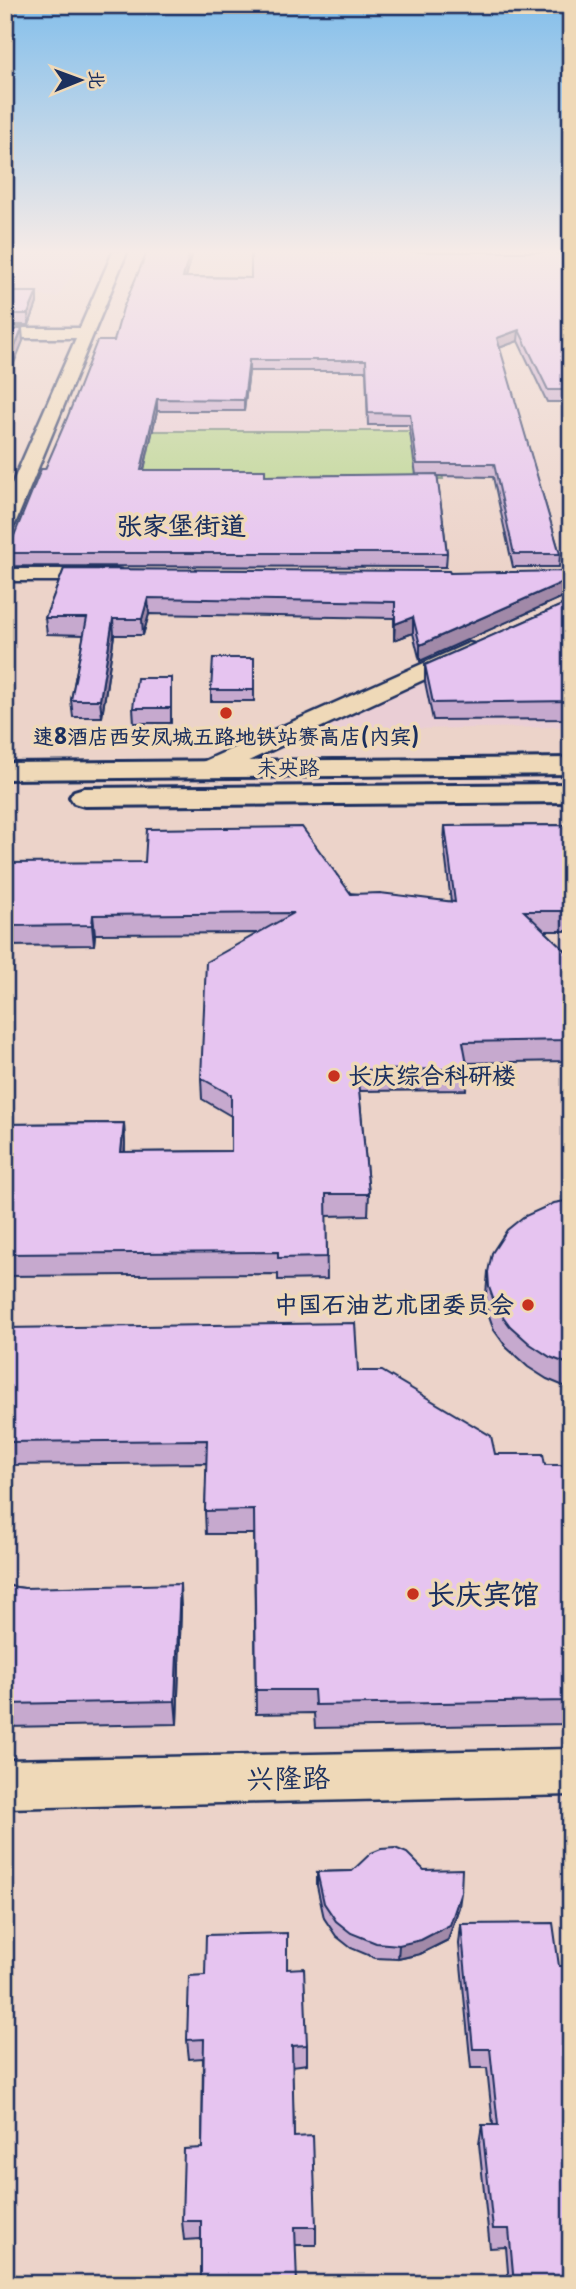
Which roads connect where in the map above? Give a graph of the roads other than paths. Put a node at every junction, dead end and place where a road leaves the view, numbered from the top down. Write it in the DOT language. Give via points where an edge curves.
graph roads {
  1 [pos="73,359"];
  2 [pos="5,524"];
  3 [pos="5,575"];
  4 [pos="129,575"];
  5 [pos="496,637"];
  6 [pos="571,766"];
  7 [pos="209,769"];
  8 [pos="5,771"];
  9 [pos="571,793"];
  10 [pos="5,797"];
  11 [pos="571,1772"];
  12 [pos="5,1784"];
  1 -- 2 [label="street"];
  3 -- 4 [label="street"];
  5 -- 7 [label="street"];
  6 -- 7 [label="main road, 未央路"];
  7 -- 8 [label="main road, 未央路"];
  9 -- 10 [label="main road, 未央路"];
  11 -- 12 [label="street, 兴隆路"];
}
